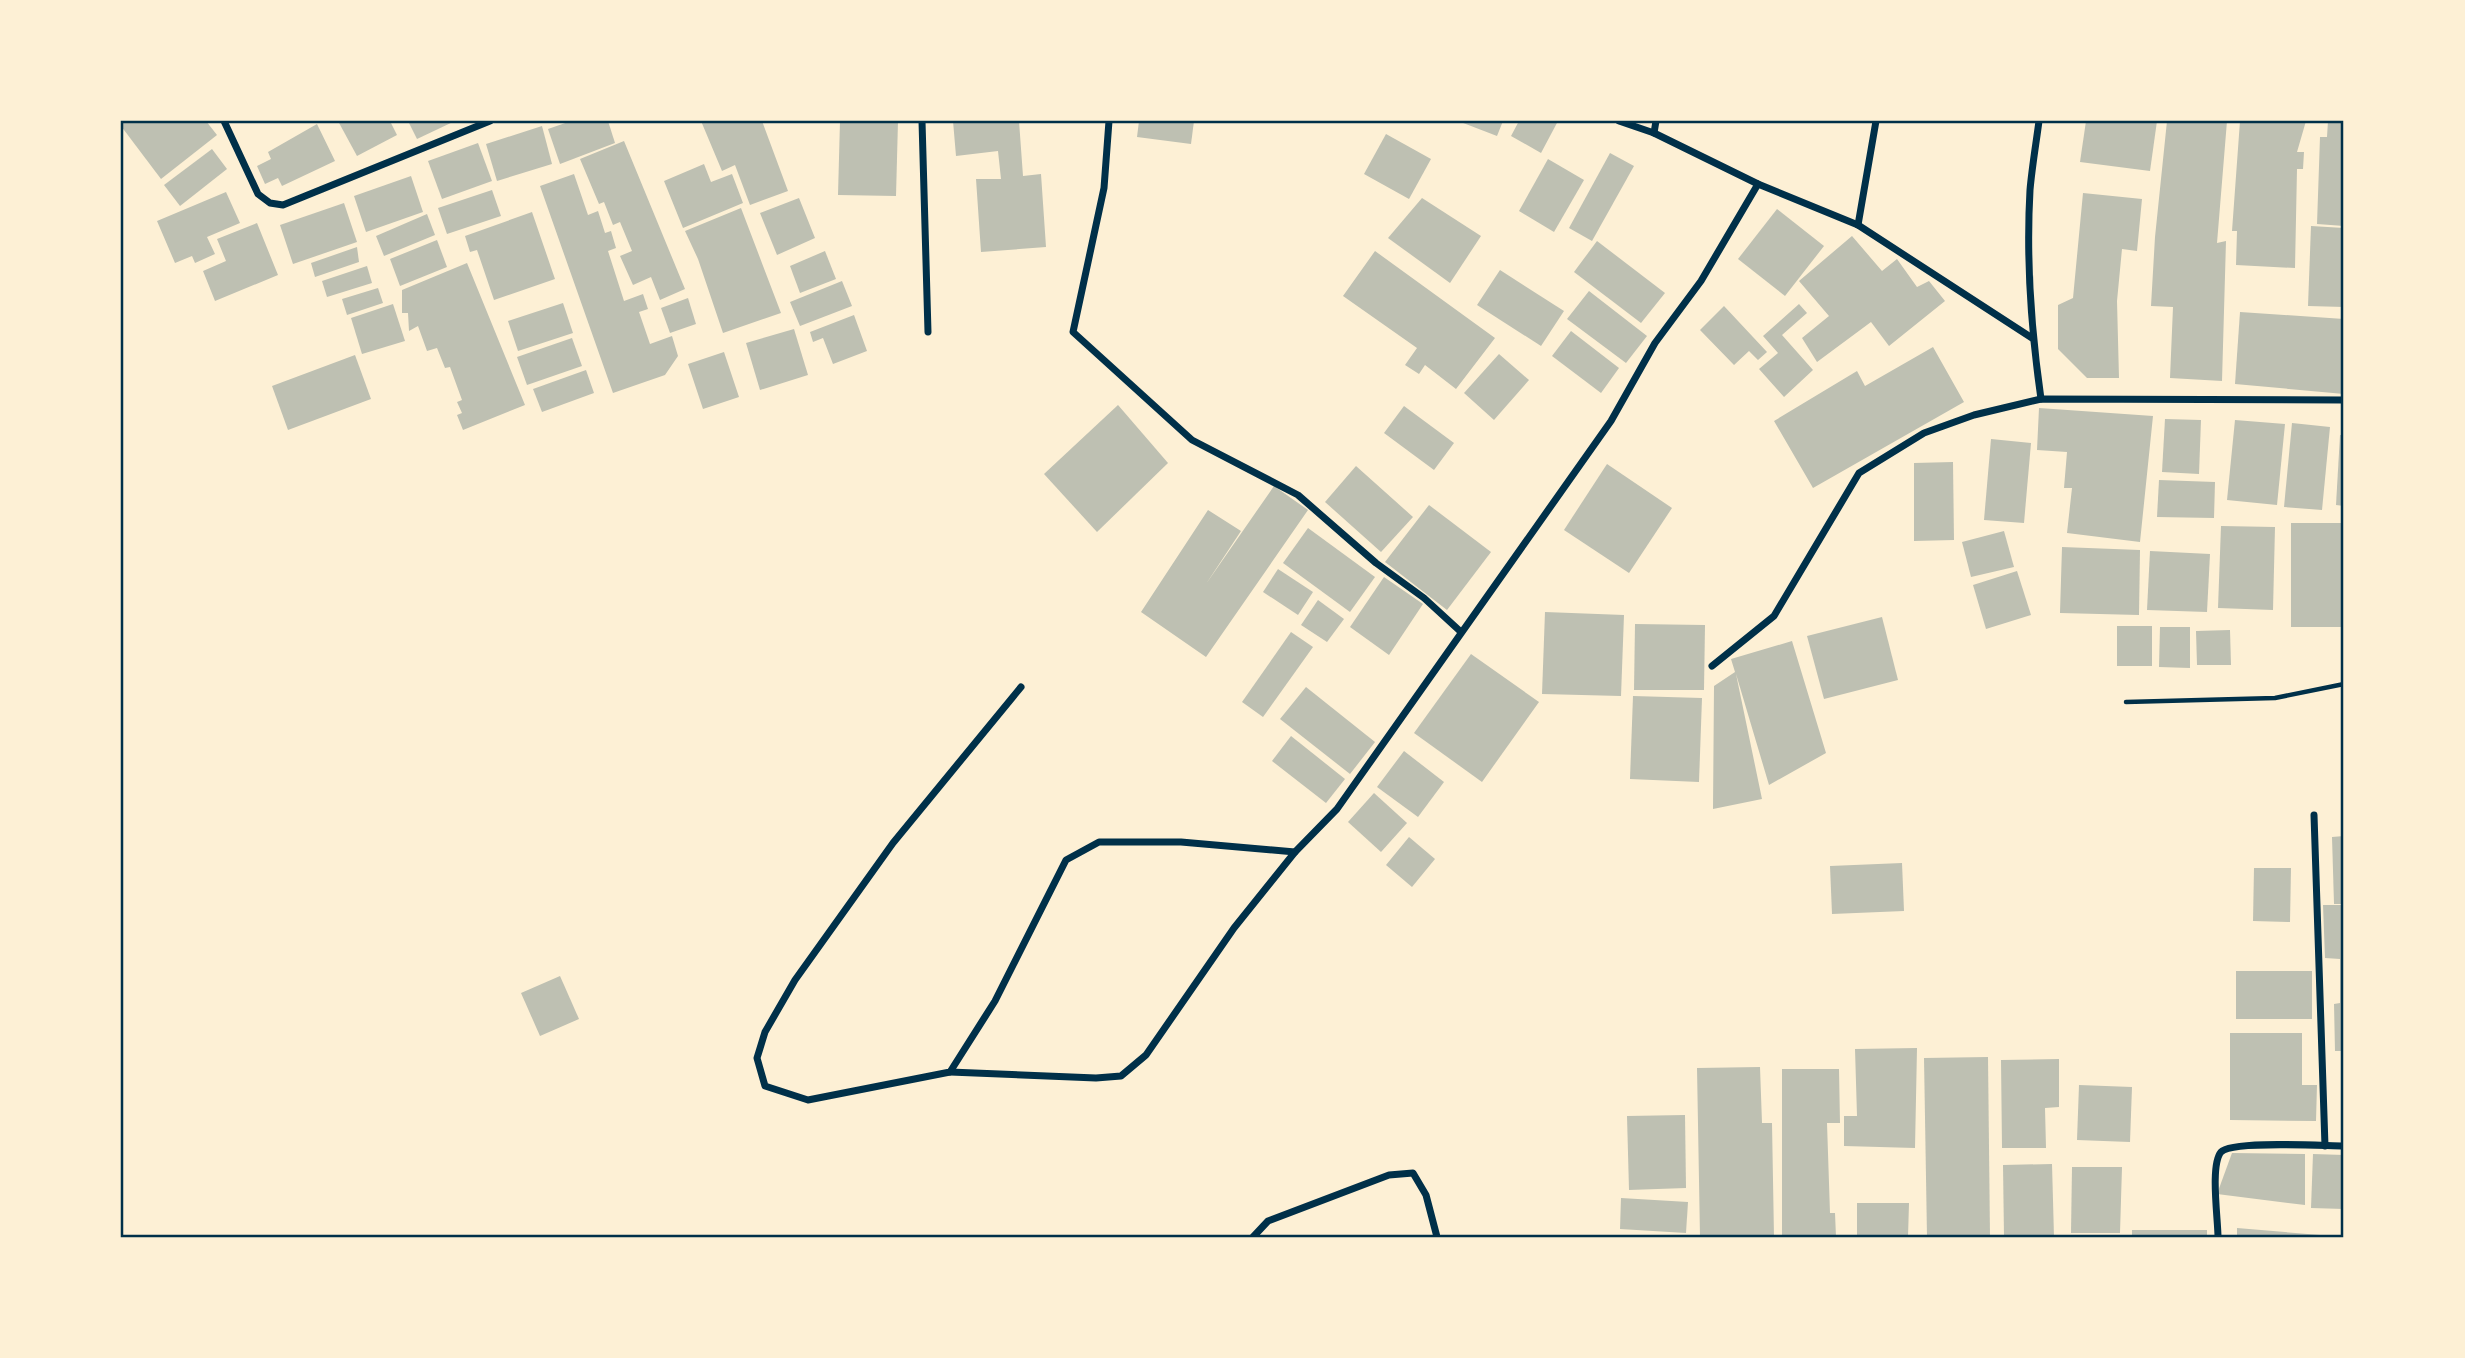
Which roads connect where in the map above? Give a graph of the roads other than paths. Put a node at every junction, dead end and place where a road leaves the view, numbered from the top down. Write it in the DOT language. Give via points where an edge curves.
graph roads {
  1 [pos="224,121"];
  2 [pos="490,121"];
  3 [pos="922,121"];
  4 [pos="1108,121"];
  5 [pos="1619,121"];
  6 [pos="1656,121"];
  7 [pos="1876,121"];
  8 [pos="2039,121"];
  9 [pos="1654,133"];
  10 [pos="1758,184"];
  11 [pos="1858,225"];
  12 [pos="928,332"];
  13 [pos="2032,338"];
  14 [pos="2041,399"];
  15 [pos="2344,400"];
  16 [pos="1461,632"];
  17 [pos="1712,666"];
  18 [pos="1021,687"];
  19 [pos="2314,815"];
  20 [pos="1295,852"];
  21 [pos="950,1072"];
  22 [pos="2325,1146"];
  23 [pos="2344,1146"];
  24 [pos="1253,1237"];
  25 [pos="1437,1237"];
  26 [pos="2218,1237"];
  1 -- 2 [label="street" via="258,194 270,204 283,205"];
  3 -- 12 [label="street"];
  4 -- 16 [label="street" via="1104,188 1073,332 1192,440 1298,495"];
  5 -- 9 [label="street"];
  6 -- 9 [label="street"];
  7 -- 11 [label="street"];
  8 -- 13 [label="street" via="2030,188"];
  9 -- 10 [label="street"];
  10 -- 11 [label="street"];
  10 -- 16 [label="street" via="1701,281 1655,343 1611,421"];
  11 -- 13 [label="street"];
  13 -- 14 [label="street"];
  14 -- 15 [label="street"];
  14 -- 17 [label="street" via="1924,433 1859,472 1774,616"];
  16 -- 20 [label="street" via="1337,809"];
  18 -- 21 [label="street" via="884,854 795,980 765,1032 757,1058 765,1086 808,1100"];
  19 -- 22 [label="street"];
  20 -- 21 [label="street" via="1234,928 1146,1055 1121,1076"];
  20 -- 21 [label="street" via="1181,842 1099,842 1066,860 995,1001"];
  22 -- 23 [label="street"];
  22 -- 26 [label="street" via="2248,1145 2221,1152 2216,1163"];
  24 -- 25 [label="street" via="1268,1221 1388,1175 1413,1173 1426,1195"];
}
